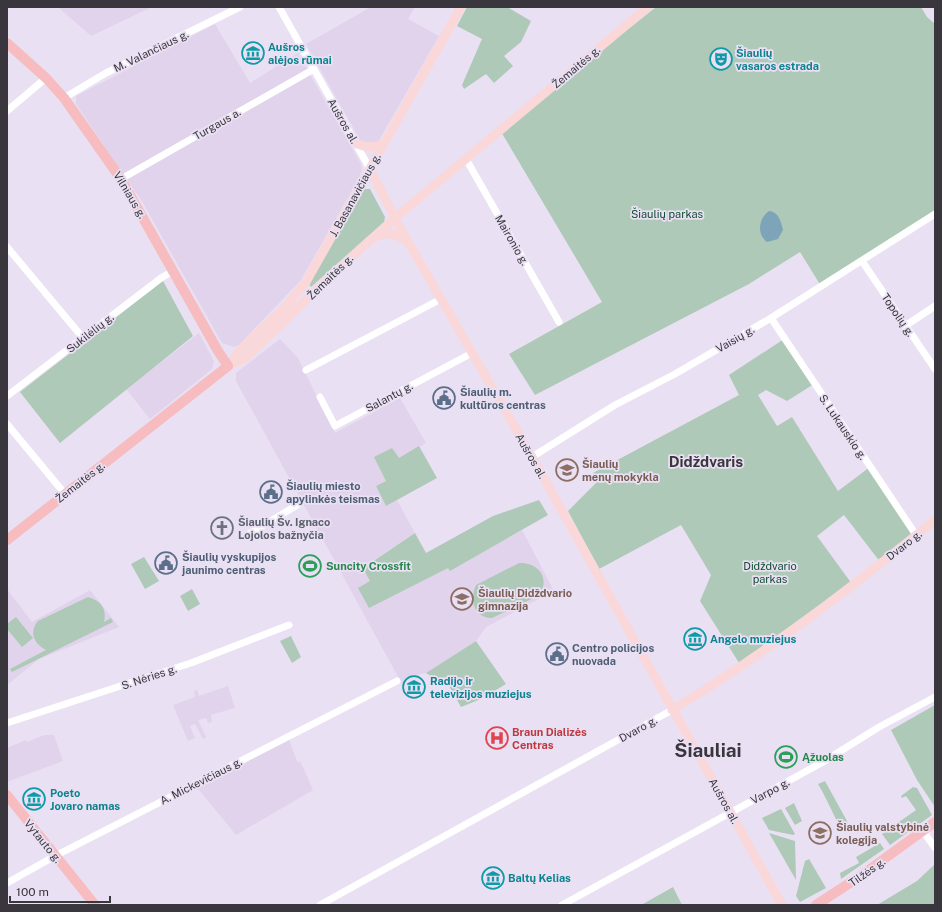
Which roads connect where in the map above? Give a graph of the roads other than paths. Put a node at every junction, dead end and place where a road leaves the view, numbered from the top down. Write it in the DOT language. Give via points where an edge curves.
graph roads {
  1 [pos="240,7"];
  2 [pos="279,7"];
  3 [pos="460,7"];
  4 [pos="648,7"];
  5 [pos="7,43"];
  6 [pos="314,69"];
  7 [pos="46,78"];
  8 [pos="64,98"];
  9 [pos="7,110"];
  10 [pos="385,142"];
  11 [pos="357,144"];
  12 [pos="466,159"];
  13 [pos="370,169"];
  14 [pos="121,179"];
  15 [pos="935,214"];
  16 [pos="395,218"];
  17 [pos="370,240"];
  18 [pos="409,242"];
  19 [pos="7,247"];
  20 [pos="862,261"];
  21 [pos="173,271"];
  22 [pos="441,299"];
  23 [pos="935,306"];
  24 [pos="771,318"];
  25 [pos="558,322"];
  26 [pos="905,326"];
  27 [pos="83,338"];
  28 [pos="472,353"];
  29 [pos="228,366"];
  30 [pos="935,369"];
  31 [pos="306,370"];
  32 [pos="7,396"];
  33 [pos="320,397"];
  34 [pos="7,424"];
  35 [pos="532,457"];
  36 [pos="65,494"];
  37 [pos="299,504"];
  38 [pos="935,520"];
  39 [pos="249,534"];
  40 [pos="916,535"];
  41 [pos="7,540"];
  42 [pos="289,625"];
  43 [pos="396,681"];
  44 [pos="935,697"];
  45 [pos="672,710"];
  46 [pos="7,723"];
  47 [pos="7,796"];
  48 [pos="730,812"];
  49 [pos="935,822"];
  50 [pos="935,828"];
  51 [pos="923,831"];
  52 [pos="935,848"];
  53 [pos="55,856"];
  54 [pos="7,883"];
  55 [pos="95,905"];
  56 [pos="320,905"];
  57 [pos="562,905"];
  58 [pos="782,905"];
  59 [pos="816,905"];
  1 -- 8 [label="street, M. Valančiaus g." via="106,73"];
  2 -- 6 [label="street, Aušros al."];
  3 -- 10 [label="main road, J. Basanavičiaus g."];
  4 -- 12 [label="main road, Žemaitės g."];
  5 -- 7 [label="highway, Vilniaus g."];
  6 -- 11 [label="street, Aušros al."];
  6 -- 14 [label="street, Turgaus a."];
  7 -- 8 [label="highway, Vilniaus g."];
  7 -- 9 [label="street"];
  8 -- 14 [label="highway, Vilniaus g."];
  10 -- 11 [label="main road" via="369,148"];
  10 -- 13 [label="main road, J. Basanavičiaus g."];
  11 -- 13 [label="street, Aušros al."];
  12 -- 16 [label="main road, Žemaitės g."];
  12 -- 25 [label="street, Maironio g."];
  13 -- 16 [label="main road, Aušros al."];
  13 -- 29 [label="main road, J. Basanavičiaus g." via="306,282 286,306 240,350"];
  14 -- 21 [label="highway, Vilniaus g."];
  15 -- 20 [label="street, Vaisių g."];
  16 -- 17 [label="main road, Žemaitės g."];
  16 -- 18 [label="main road, Aušros al."];
  17 -- 18 [label="main road" via="393,233"];
  17 -- 29 [label="main road, Žemaitės g." via="246,358"];
  18 -- 22 [label="main road, Aušros al."];
  19 -- 27 [label="street"];
  20 -- 24 [label="street, Vaisių g."];
  20 -- 26 [label="street, Topolių g."];
  21 -- 27 [label="street, Sukilėlių g." via="160,278"];
  21 -- 29 [label="highway, Vilniaus g."];
  22 -- 28 [label="main road, Aušros al."];
  22 -- 31 [label="street"];
  23 -- 26 [label="street"];
  24 -- 35 [label="street, Vaisių g." via="675,374 615,405"];
  24 -- 40 [label="street, S. Lukauskio g."];
  26 -- 30 [label="street, Topolių g."];
  27 -- 32 [label="street, Sukilėlių g."];
  28 -- 33 [label="street, Salantų g." via="335,426"];
  28 -- 35 [label="main road, Aušros al."];
  29 -- 36 [label="highway, Žemaitės g."];
  34 -- 36 [label="street"];
  35 -- 45 [label="main road, Aušros al."];
  36 -- 41 [label="highway, Žemaitės g."];
  37 -- 39 [label="street"];
  38 -- 40 [label="main road, Dvaro g."];
  40 -- 45 [label="main road, Dvaro g." via="782,637 710,688"];
  42 -- 46 [label="street, S. Nėries g." via="191,663"];
  43 -- 53 [label="street, A. Mickevičiaus g."];
  44 -- 48 [label="street, Varpo g."];
  45 -- 48 [label="main road, Aušros al."];
  45 -- 56 [label="street, Dvaro g."];
  47 -- 53 [label="highway, Vytauto g."];
  48 -- 57 [label="street, Varpo g."];
  48 -- 58 [label="main road, Aušros al."];
  49 -- 51 [label="highway, Tilžės g."];
  50 -- 51 [label="street"];
  51 -- 52 [label="street"];
  51 -- 59 [label="highway, Tilžės g."];
  53 -- 54 [label="street, A. Mickevičiaus g."];
  53 -- 55 [label="highway, Vytauto g."];
}
